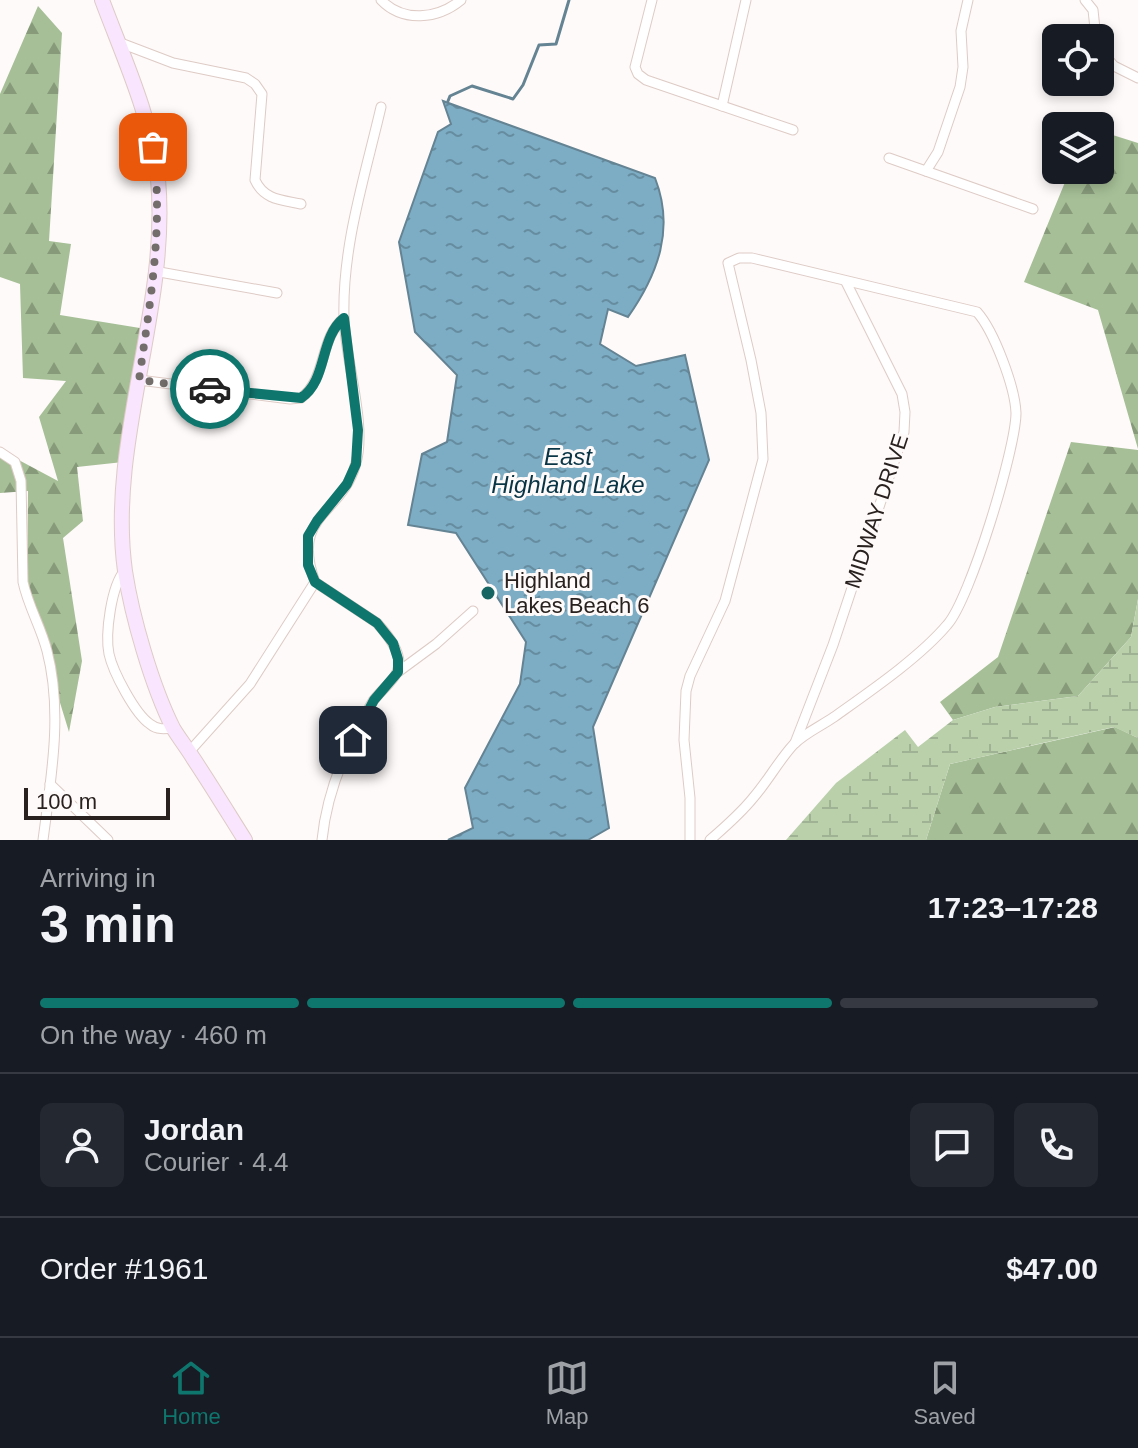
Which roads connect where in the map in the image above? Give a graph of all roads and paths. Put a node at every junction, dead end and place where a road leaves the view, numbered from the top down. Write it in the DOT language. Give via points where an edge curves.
graph roads {
  1 [pos="102,0"];
  2 [pos="381,0"];
  3 [pos="461,0"];
  4 [pos="652,0"];
  5 [pos="746,0"];
  6 [pos="968,0"];
  7 [pos="1085,0"];
  8 [pos="1094,24"];
  9 [pos="118,42"];
  10 [pos="1114,66"];
  11 [pos="1138,78"];
  12 [pos="722,106"];
  13 [pos="381,107"];
  14 [pos="793,130"];
  15 [pos="889,158"];
  16 [pos="926,171"];
  17 [pos="301,204"];
  18 [pos="1033,209"];
  19 [pos="154,271"];
  20 [pos="846,282"];
  21 [pos="277,293"];
  22 [pos="344,318"];
  23 [pos="139,380"];
  24 [pos="0,452"];
  25 [pos="125,570"];
  26 [pos="315,582"];
  27 [pos="473,611"];
  28 [pos="398,672"];
  29 [pos="173,728"];
  30 [pos="795,743"];
  31 [pos="189,752"];
  32 [pos="50,784"];
  33 [pos="43,840"];
  34 [pos="108,840"];
  35 [pos="245,840"];
  36 [pos="322,840"];
  37 [pos="690,840"];
  38 [pos="710,840"];
  1 -- 9 [label="street"];
  2 -- 3 [label="street" via="397,13 416,16 439,14"];
  4 -- 12 [label="street" via="635,67 638,74"];
  5 -- 12 [label="street"];
  6 -- 16 [label="street" via="961,31 960,87"];
  7 -- 8 [label="street"];
  9 -- 17 [label="street" via="255,84 262,94 255,180 267,196"];
  9 -- 19 [label="street" via="153,147 159,217"];
  10 -- 11 [label="street"];
  12 -- 14 [label="street"];
  13 -- 22 [label="street" via="347,252"];
  15 -- 16 [label="street"];
  16 -- 18 [label="street"];
  19 -- 21 [label="street"];
  19 -- 23 [label="street"];
  20 -- 30 [label="street, MIDWAY DRIVE" via="902,394 904,432"];
  20 -- 30 [label="street" via="977,312 1009,380 1015,428 978,560 950,623"];
  20 -- 37 [label="street" via="752,258 731,260 727,268 761,413 763,459 725,601 686,691"];
  22 -- 23 [label="street" via="336,324 315,383 301,398"];
  22 -- 26 [label="street" via="358,448 347,484 308,536 308,565"];
  23 -- 25 [label="street" via="123,487"];
  24 -- 32 [label="street" via="15,462 21,481 23,582 53,686"];
  25 -- 29 [label="street" via="145,651"];
  25 -- 29 [label="street" via="115,584 109,653 113,667 140,716 163,730"];
  26 -- 28 [label="street" via="377,623 393,643"];
  26 -- 31 [label="street" via="250,684"];
  27 -- 28 [label="street"];
  28 -- 36 [label="street" via="374,700 339,768"];
  29 -- 31 [label="street"];
  30 -- 38 [label="street" via="753,799"];
  31 -- 35 [label="street"];
  32 -- 33 [label="street"];
  32 -- 34 [label="street"];
}
